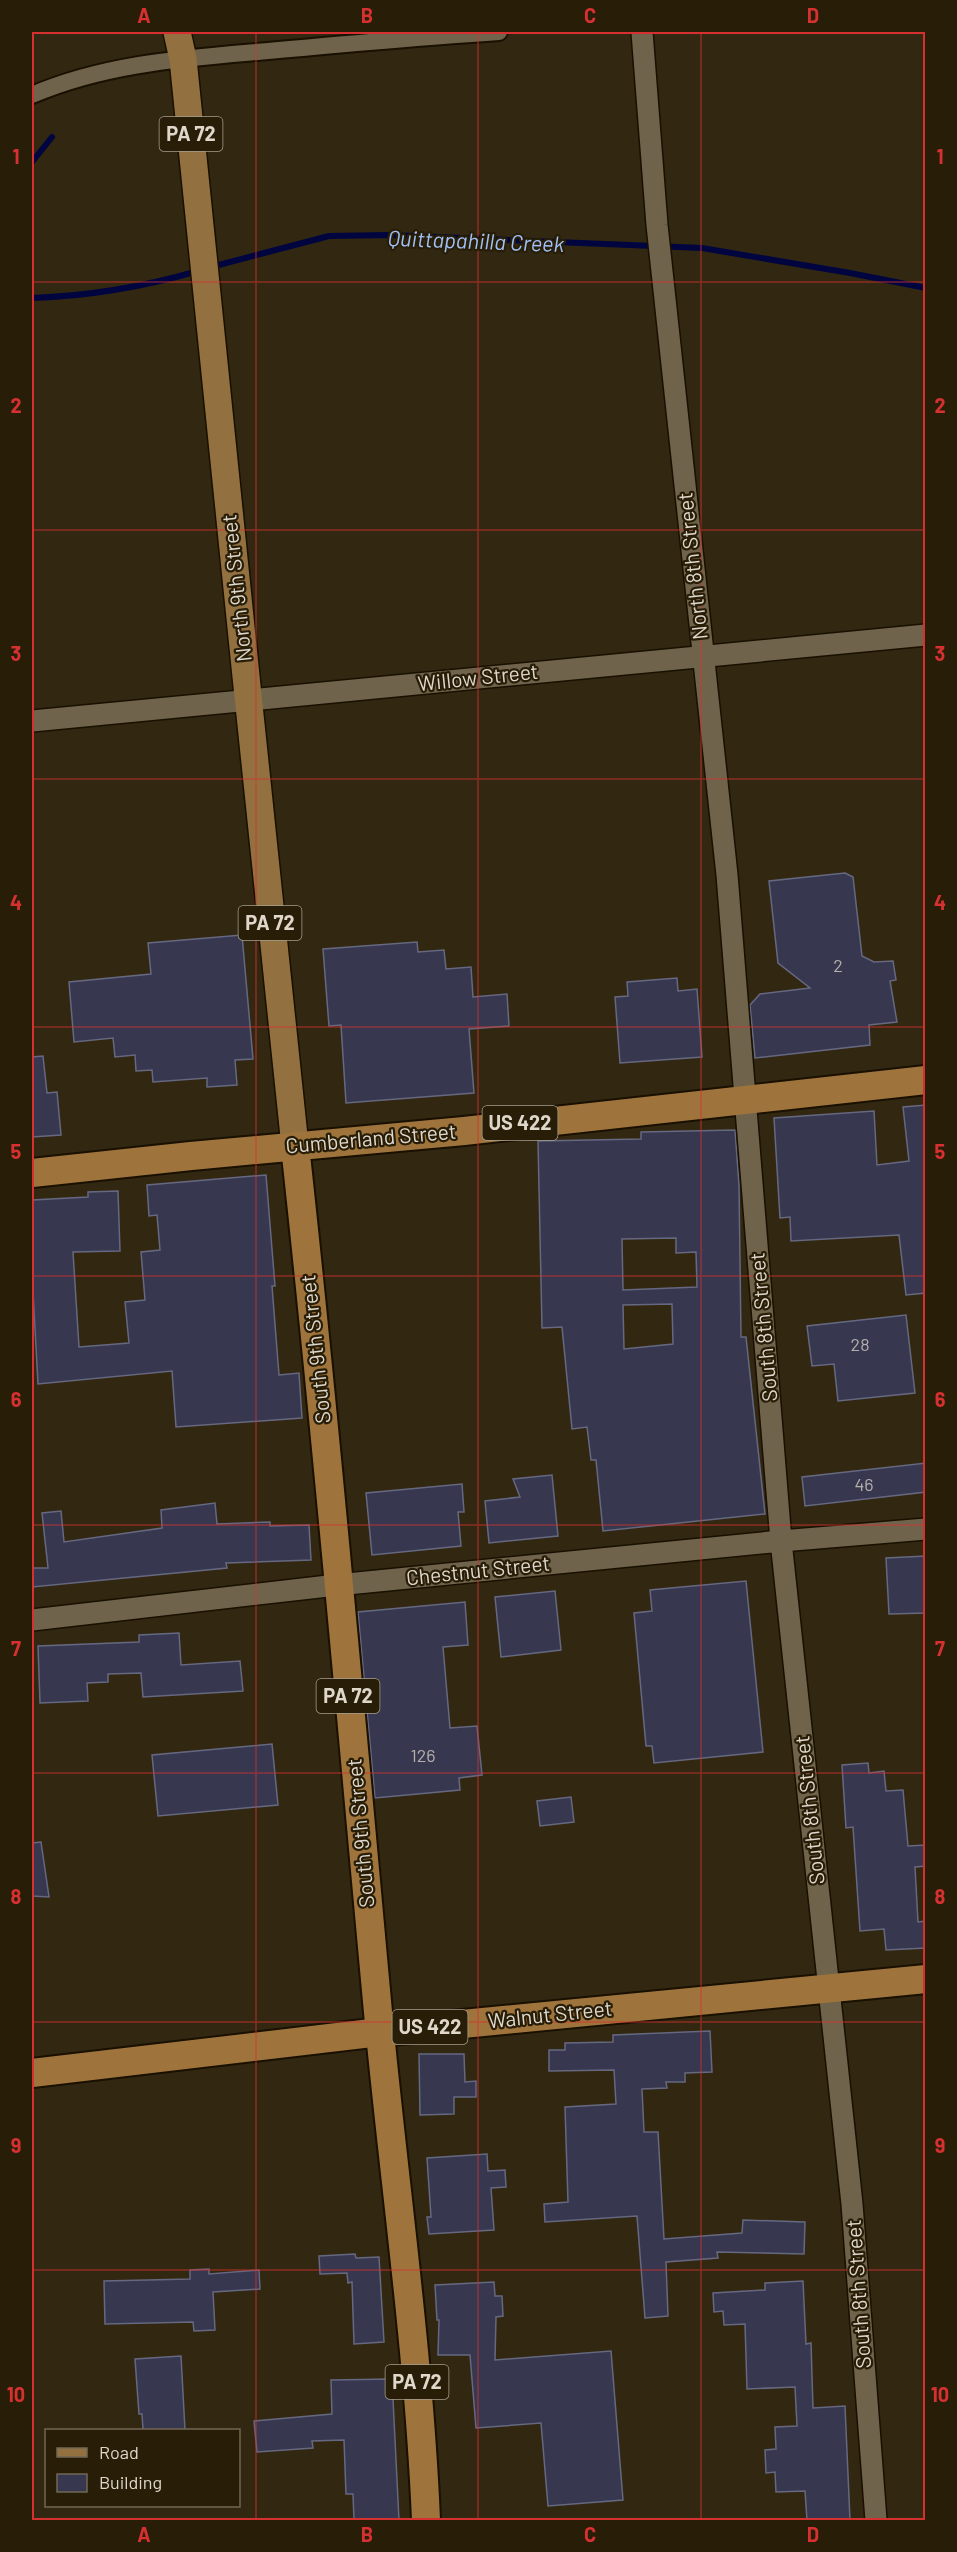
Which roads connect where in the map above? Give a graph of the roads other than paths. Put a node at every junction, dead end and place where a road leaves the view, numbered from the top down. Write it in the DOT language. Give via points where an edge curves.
graph roads {
  1 [pos="177,32"];
  2 [pos="499,32"];
  3 [pos="642,32"];
  4 [pos="183,59"];
  5 [pos="32,95"];
  6 [pos="926,635"];
  7 [pos="702,657"];
  8 [pos="248,700"];
  9 [pos="32,722"];
  10 [pos="926,1080"];
  11 [pos="745,1100"];
  12 [pos="294,1146"];
  13 [pos="32,1173"];
  14 [pos="926,1529"];
  15 [pos="781,1541"];
  16 [pos="338,1585"];
  17 [pos="32,1620"];
  18 [pos="926,1979"];
  19 [pos="829,1987"];
  20 [pos="380,2032"];
  21 [pos="32,2073"];
  22 [pos="426,2520"];
  23 [pos="876,2520"];
  1 -- 4 [label="main road, North 9th Street / PA 72"];
  2 -- 4 [label="street"];
  3 -- 7 [label="street, North 8th Street" via="657,225"];
  4 -- 5 [label="street" via="63,81"];
  4 -- 8 [label="main road, North 9th Street / PA 72"];
  6 -- 7 [label="street, Willow Street"];
  7 -- 8 [label="street, Willow Street"];
  7 -- 11 [label="street, North 8th Street" via="727,875"];
  8 -- 9 [label="street, Willow Street"];
  8 -- 12 [label="main road, North 9th Street / PA 72"];
  10 -- 11 [label="highway, Cumberland Street / US 422"];
  11 -- 12 [label="highway, Cumberland Street / US 422"];
  11 -- 15 [label="street, South 8th Street"];
  12 -- 13 [label="highway, Cumberland Street / US 422"];
  12 -- 16 [label="highway, South 9th Street / PA 72" via="319,1362"];
  14 -- 15 [label="street, Chestnut Street"];
  15 -- 16 [label="street, Chestnut Street"];
  15 -- 19 [label="street, South 8th Street"];
  16 -- 17 [label="street, Chestnut Street"];
  16 -- 20 [label="highway, South 9th Street / PA 72"];
  18 -- 19 [label="highway, Walnut Street / US 422"];
  19 -- 20 [label="highway, Walnut Street / US 422"];
  19 -- 23 [label="street, South 8th Street" via="852,2204"];
  20 -- 21 [label="highway, Walnut Street / US 422"];
  20 -- 22 [label="highway, South 9th Street / PA 72" via="422,2433"];
}
